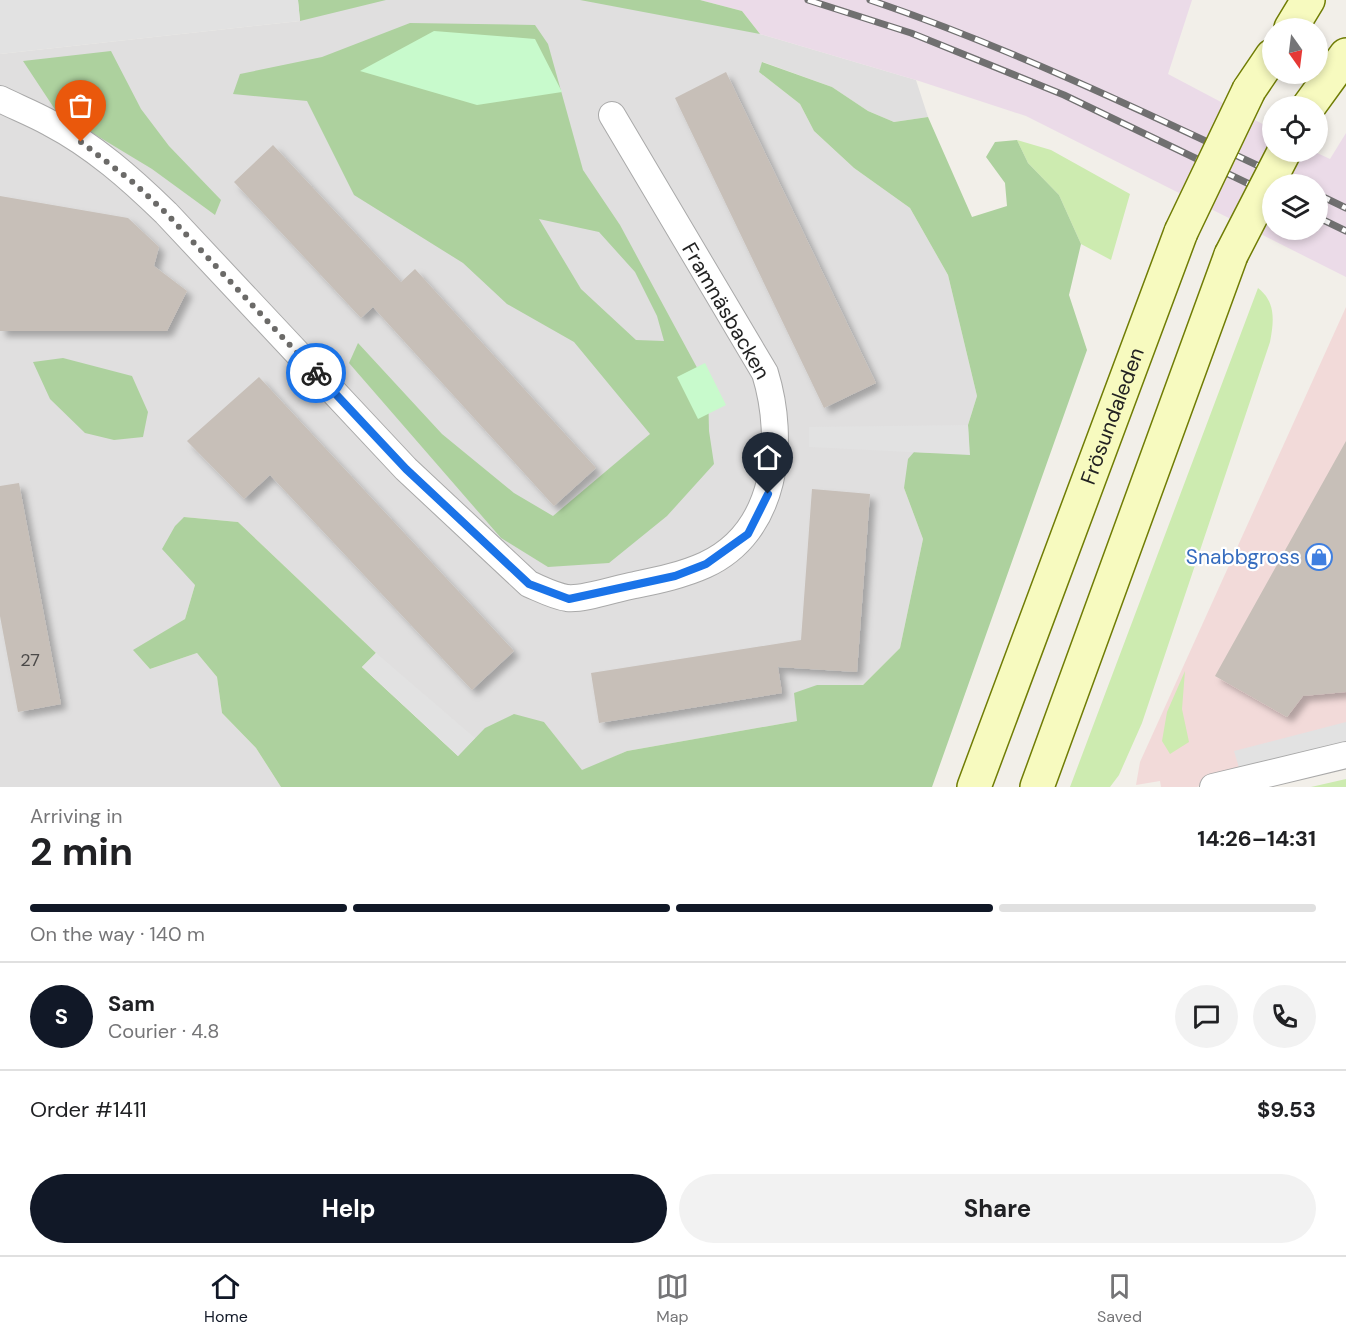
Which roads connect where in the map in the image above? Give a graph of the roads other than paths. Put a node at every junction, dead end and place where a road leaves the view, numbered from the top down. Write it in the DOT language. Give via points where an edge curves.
graph roads {
  1 [pos="1308,0"];
  2 [pos="1297,18"];
  3 [pos="1346,55"];
  4 [pos="1262,71"];
  5 [pos="1316,96"];
  6 [pos="0,99"];
  7 [pos="612,115"];
  8 [pos="1279,162"];
  9 [pos="1346,755"];
  10 [pos="974,787"];
  11 [pos="1037,787"];
  12 [pos="1213,787"];
  1 -- 2 [label="main road"];
  3 -- 5 [label="main road"];
  4 -- 10 [label="main road, Frösundaleden, bridge" via="1181,232"];
  6 -- 7 [label="street, Framnäsbacken" via="50,122 97,152 134,183 406,469 529,584 569,599 675,576 731,549 748,534 758,517 768,494 773,460 774,402 765,373"];
  8 -- 11 [label="main road, bridge" via="1231,255"];
  9 -- 12 [label="street"];
}
